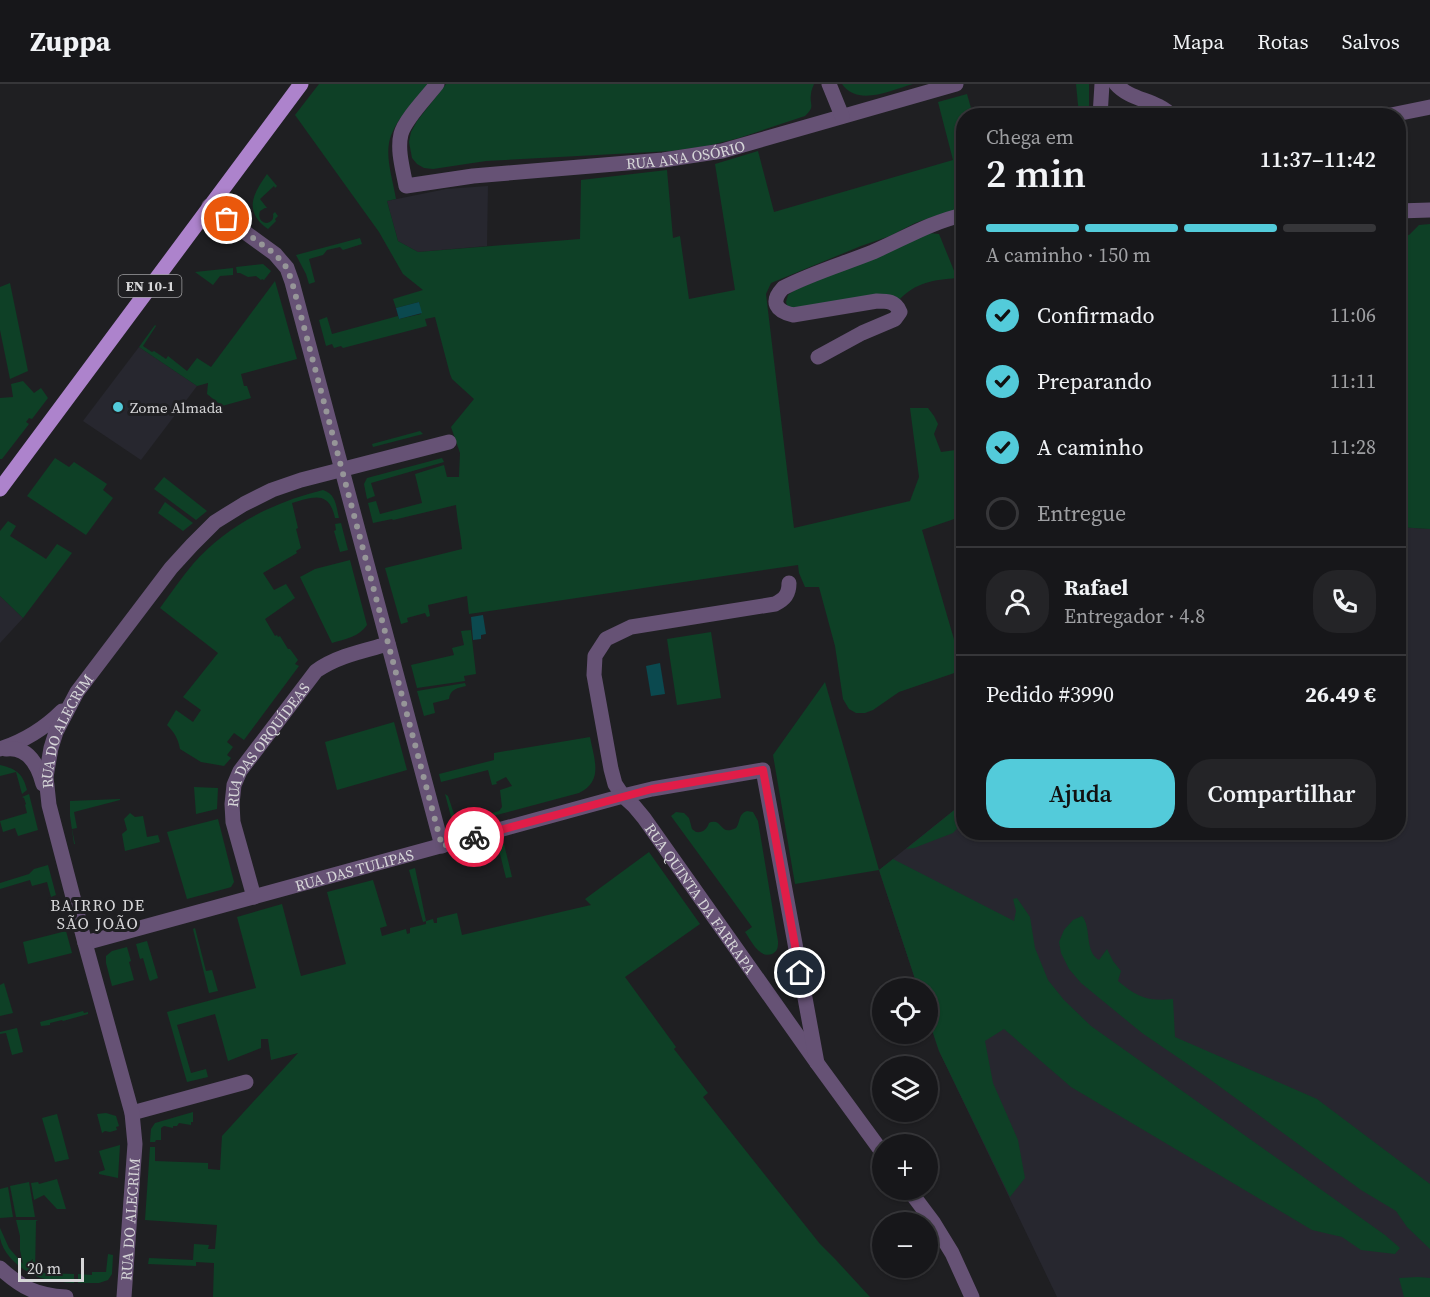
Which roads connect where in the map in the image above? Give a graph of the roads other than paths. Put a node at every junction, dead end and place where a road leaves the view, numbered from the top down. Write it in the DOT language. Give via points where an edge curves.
graph roads {
  1 [pos="301,84"];
  2 [pos="437,84"];
  3 [pos="829,84"];
  4 [pos="956,84"];
  5 [pos="1102,84"];
  6 [pos="1116,84"];
  7 [pos="1430,107"];
  8 [pos="1100,108"];
  9 [pos="1162,108"];
  10 [pos="1406,112"];
  11 [pos="842,116"];
  12 [pos="209,206"];
  13 [pos="1430,210"];
  14 [pos="1406,211"];
  15 [pos="956,217"];
  16 [pos="819,357"];
  17 [pos="449,442"];
  18 [pos="342,470"];
  19 [pos="0,489"];
  20 [pos="789,583"];
  21 [pos="388,644"];
  22 [pos="77,692"];
  23 [pos="0,750"];
  24 [pos="622,796"];
  25 [pos="49,805"];
  26 [pos="442,846"];
  27 [pos="254,897"];
  28 [pos="85,943"];
  29 [pos="817,1063"];
  30 [pos="246,1082"];
  31 [pos="132,1113"];
  32 [pos="872,1138"];
  33 [pos="916,1200"];
  34 [pos="0,1268"];
  35 [pos="66,1297"];
  36 [pos="124,1297"];
  37 [pos="972,1297"];
  1 -- 12 [label="main road, EN 10-1"];
  2 -- 11 [label="street, RUA ANA OSÓRIO" via="405,124 401,135 406,186 473,176 690,157"];
  3 -- 11 [label="street"];
  4 -- 11 [label="street, RUA ANA OSÓRIO"];
  5 -- 8 [label="street"];
  6 -- 9 [label="street" via="1128,95"];
  7 -- 10 [label="street"];
  12 -- 18 [label="street" via="275,254 287,268"];
  12 -- 19 [label="main road, EN 10-1"];
  13 -- 14 [label="street"];
  15 -- 16 [label="street" via="783,288 777,306 793,315 877,301 898,307 900,312 895,319"];
  17 -- 18 [label="street, RUA DO ALECRIM"];
  18 -- 21 [label="street"];
  18 -- 22 [label="street, RUA DO ALECRIM" via="272,490 215,522 171,568"];
  20 -- 24 [label="street, RUA QUINTA DA FARRAPA" via="787,595 775,604 632,627 606,639 595,656 594,675 611,769"];
  21 -- 26 [label="street"];
  21 -- 27 [label="street, RUA DAS ORQUÍDEAS" via="341,658 316,671 240,771 231,804"];
  22 -- 23 [label="street" via="46,726"];
  22 -- 25 [label="street, RUA DO ALECRIM" via="51,748 46,777"];
  23 -- 25 [label="street" via="13,748 31,757"];
  24 -- 26 [label="street, RUA DAS TULIPAS"];
  24 -- 29 [label="street, RUA QUINTA DA FARRAPA" via="644,818"];
  24 -- 29 [label="street, RUA DAS TULIPAS" via="763,770"];
  25 -- 28 [label="street, RUA DO ALECRIM"];
  26 -- 27 [label="street, RUA DAS TULIPAS"];
  27 -- 28 [label="street, RUA DAS TULIPAS"];
  28 -- 31 [label="street, RUA DO ALECRIM"];
  29 -- 32 [label="street, RUA QUINTA DA FARRAPA"];
  30 -- 31 [label="street"];
  31 -- 36 [label="street, RUA DO ALECRIM" via="135,1144"];
  33 -- 37 [label="street" via="952,1253"];
  34 -- 35 [label="street" via="28,1289"];
}
